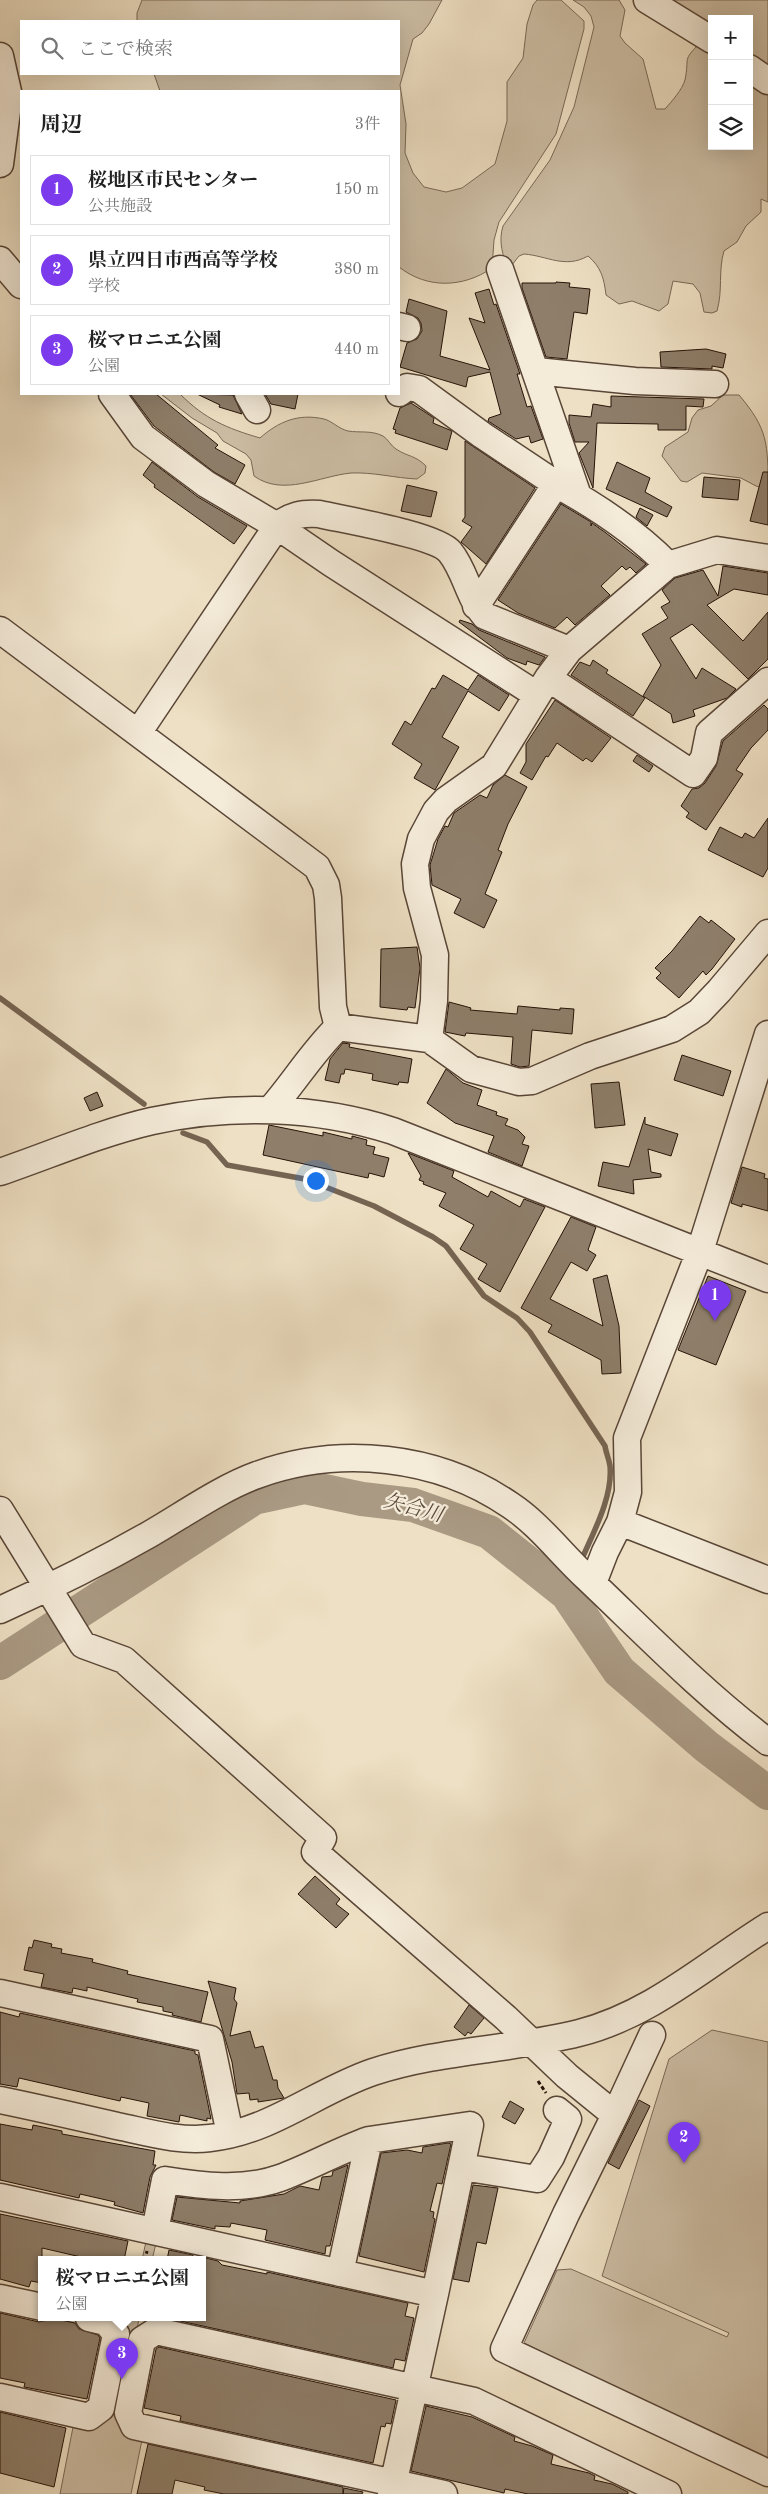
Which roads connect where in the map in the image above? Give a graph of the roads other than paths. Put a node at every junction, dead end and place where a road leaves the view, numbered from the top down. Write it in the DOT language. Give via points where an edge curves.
graph roads {
  1 [pos="647,0"];
  2 [pos="708,38"];
  3 [pos="0,56"];
  4 [pos="753,71"];
  5 [pos="768,81"];
  6 [pos="4,94"];
  7 [pos="0,164"];
  8 [pos="0,260"];
  9 [pos="500,269"];
  10 [pos="20,284"];
  11 [pos="536,371"];
  12 [pos="715,384"];
  13 [pos="400,392"];
  14 [pos="113,395"];
  15 [pos="567,490"];
  16 [pos="277,526"];
  17 [pos="768,558"];
  18 [pos="668,565"];
  19 [pos="476,606"];
  20 [pos="0,630"];
  21 [pos="570,650"];
  22 [pos="768,681"];
  23 [pos="542,686"];
  24 [pos="138,733"];
  25 [pos="768,933"];
  26 [pos="338,1027"];
  27 [pos="768,1034"];
  28 [pos="429,1039"];
  29 [pos="270,1110"];
  30 [pos="0,1172"];
  31 [pos="700,1251"];
  32 [pos="768,1279"];
  33 [pos="0,1510"];
  34 [pos="620,1522"];
  35 [pos="590,1580"];
  36 [pos="768,1580"];
  37 [pos="52,1592"];
  38 [pos="0,1610"];
  39 [pos="768,1742"];
  40 [pos="768,1926"];
  41 [pos="0,1993"];
  42 [pos="652,2035"];
  43 [pos="532,2043"];
  44 [pos="0,2100"];
  45 [pos="557,2110"];
  46 [pos="615,2115"];
  47 [pos="230,2134"];
  48 [pos="369,2140"];
  49 [pos="171,2152"];
  50 [pos="462,2167"];
  51 [pos="166,2180"];
  52 [pos="0,2197"];
  53 [pos="155,2231"];
  54 [pos="340,2273"];
  55 [pos="436,2294"];
  56 [pos="0,2298"];
  57 [pos="38,2307"];
  58 [pos="102,2321"];
  59 [pos="413,2388"];
  60 [pos="0,2397"];
  61 [pos="768,2473"];
  62 [pos="392,2488"];
  63 [pos="444,2494"];
  64 [pos="668,2494"];
  1 -- 2 [label="street"];
  3 -- 6 [label="street"];
  4 -- 5 [label="street"];
  6 -- 7 [label="street"];
  8 -- 10 [label="street"];
  9 -- 11 [label="street"];
  11 -- 12 [label="street" via="635,381"];
  11 -- 15 [label="street"];
  13 -- 15 [label="street" via="407,387 419,389"];
  14 -- 16 [label="street" via="136,428 157,448 206,484"];
  15 -- 18 [label="street" via="647,544"];
  15 -- 19 [label="street"];
  16 -- 19 [label="street" via="301,513 319,514 442,544 458,563"];
  16 -- 23 [label="street" via="331,563"];
  16 -- 24 [label="street"];
  17 -- 18 [label="street" via="717,550"];
  18 -- 21 [label="street"];
  19 -- 21 [label="street" via="493,620"];
  20 -- 24 [label="street"];
  21 -- 23 [label="street"];
  22 -- 23 [label="street" via="709,733 704,758 693,774"];
  23 -- 28 [label="street" via="494,766 446,800 436,811 416,853 417,888 435,955"];
  24 -- 26 [label="street" via="316,867 324,880 328,898 333,1006"];
  25 -- 28 [label="street" via="706,1005 672,1029 590,1056 532,1081 519,1082 471,1070"];
  26 -- 28 [label="street"];
  26 -- 29 [label="street"];
  27 -- 31 [label="street"];
  29 -- 30 [label="street" via="208,1113 152,1121"];
  29 -- 31 [label="street" via="331,1115 393,1131"];
  31 -- 32 [label="street"];
  31 -- 34 [label="street" via="627,1438 628,1492"];
  33 -- 37 [label="street"];
  34 -- 35 [label="street"];
  34 -- 36 [label="street"];
  35 -- 37 [label="street" via="512,1506 463,1479 437,1470 370,1458 284,1467 256,1475"];
  35 -- 39 [label="street" via="665,1653"];
  37 -- 38 [label="street"];
  37 -- 43 [label="street" via="82,1646 124,1660 323,1838 315,1852"];
  40 -- 43 [label="street" via="648,2006 582,2032"];
  41 -- 47 [label="street" via="210,2039"];
  42 -- 46 [label="street"];
  43 -- 46 [label="street"];
  43 -- 47 [label="street" via="432,2057 372,2073 263,2126"];
  44 -- 47 [label="street" via="174,2138 210,2138"];
  45 -- 50 [label="street" via="568,2119 537,2179"];
  46 -- 61 [label="street" via="504,2349"];
  48 -- 50 [label="street" via="470,2125"];
  48 -- 51 [label="street" via="262,2182 210,2186"];
  48 -- 54 [label="street"];
  49 -- 51 [label="street"];
  50 -- 55 [label="street"];
  51 -- 53 [label="street"];
  52 -- 53 [label="street"];
  53 -- 54 [label="street"];
  54 -- 55 [label="street"];
  55 -- 59 [label="street"];
  56 -- 57 [label="street"];
  58 -- 60 [label="street" via="116,2334 101,2408 89,2417"];
  59 -- 62 [label="street"];
  59 -- 62 [label="street" via="156,2331 142,2340 128,2413 134,2426"];
  59 -- 64 [label="street" via="474,2401"];
  62 -- 63 [label="street"];
}
